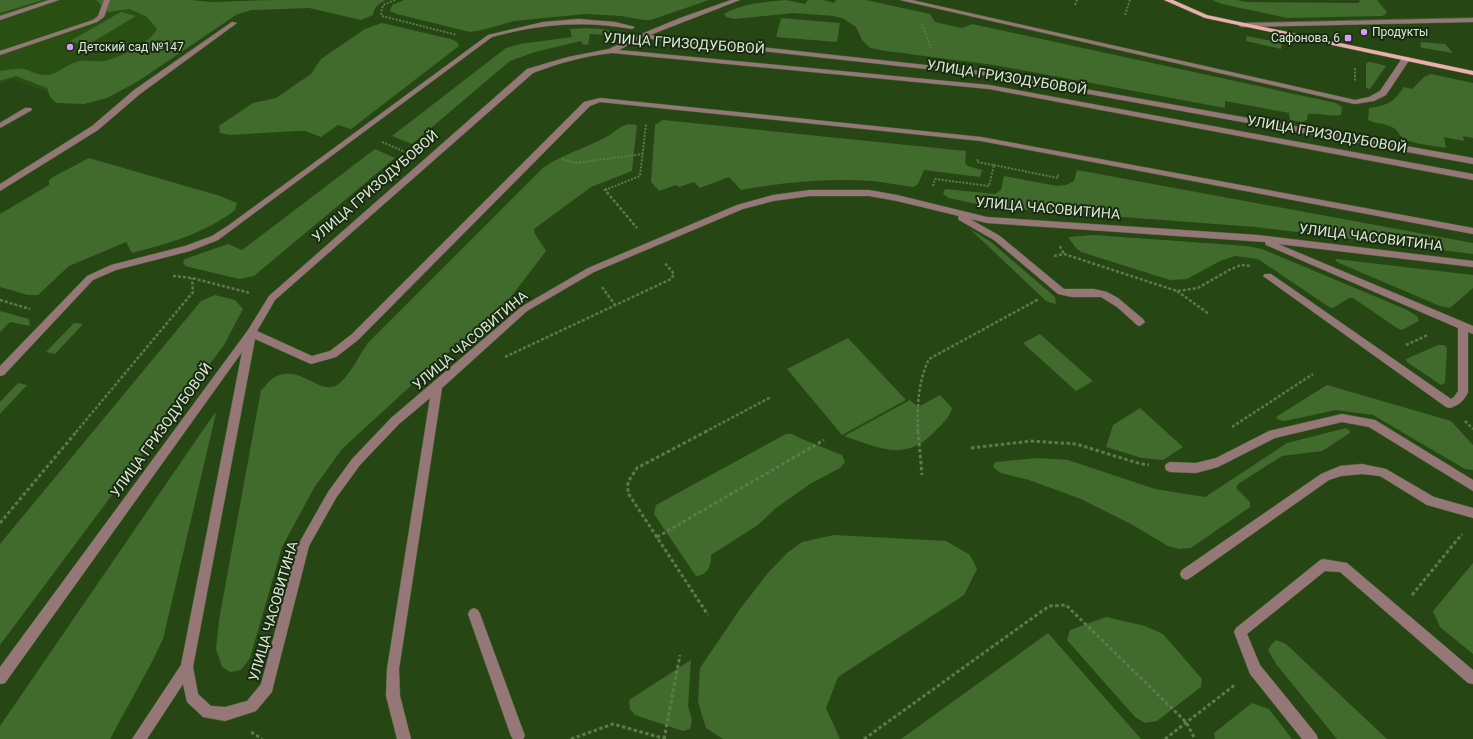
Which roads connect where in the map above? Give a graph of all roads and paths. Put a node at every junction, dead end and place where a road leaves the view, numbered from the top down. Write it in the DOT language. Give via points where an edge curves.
graph roads {
  1 [pos="56,0"];
  2 [pos="107,0"];
  3 [pos="395,0"];
  4 [pos="737,0"];
  5 [pos="903,0"];
  6 [pos="1077,0"];
  7 [pos="1130,0"];
  8 [pos="1167,0"];
  9 [pos="1075,5"];
  10 [pos="1125,15"];
  11 [pos="0,18"];
  12 [pos="1473,20"];
  13 [pos="234,23"];
  14 [pos="1241,25"];
  15 [pos="632,28"];
  16 [pos="447,33"];
  17 [pos="641,36"];
  18 [pos="612,51"];
  19 [pos="0,53"];
  20 [pos="1406,59"];
  21 [pos="1473,73"];
  22 [pos="990,74"];
  23 [pos="989,88"];
  24 [pos="28,110"];
  25 [pos="646,123"];
  26 [pos="0,126"];
  27 [pos="981,139"];
  28 [pos="538,153"];
  29 [pos="643,154"];
  30 [pos="1473,162"];
  31 [pos="994,165"];
  32 [pos="1473,177"];
  33 [pos="1058,178"];
  34 [pos="0,188"];
  35 [pos="927,205"];
  36 [pos="948,210"];
  37 [pos="629,219"];
  38 [pos="1473,231"];
  39 [pos="1258,238"];
  40 [pos="649,244"];
  41 [pos="1026,261"];
  42 [pos="1473,264"];
  43 [pos="1229,270"];
  44 [pos="1268,276"];
  45 [pos="1177,291"];
  46 [pos="272,298"];
  47 [pos="0,300"];
  48 [pos="1037,300"];
  49 [pos="1209,314"];
  50 [pos="54,315"];
  51 [pos="1140,322"];
  52 [pos="1459,324"];
  53 [pos="1473,330"];
  54 [pos="251,333"];
  55 [pos="1401,348"];
  56 [pos="500,360"];
  57 [pos="0,372"];
  58 [pos="1312,374"];
  59 [pos="437,386"];
  60 [pos="771,397"];
  61 [pos="1268,404"];
  62 [pos="824,440"];
  63 [pos="971,448"];
  64 [pos="1141,464"];
  65 [pos="1170,467"];
  66 [pos="922,474"];
  67 [pos="1473,486"];
  68 [pos="1473,513"];
  69 [pos="0,523"];
  70 [pos="657,537"];
  71 [pos="1458,540"];
  72 [pos="1186,574"];
  73 [pos="1396,613"];
  74 [pos="474,614"];
  75 [pos="708,615"];
  76 [pos="680,655"];
  77 [pos="187,667"];
  78 [pos="0,678"];
  79 [pos="1473,678"];
  80 [pos="1239,681"];
  81 [pos="1186,722"];
  82 [pos="518,736"];
  83 [pos="139,739"];
  84 [pos="404,739"];
  85 [pos="571,739"];
  86 [pos="664,739"];
  87 [pos="864,739"];
  88 [pos="1165,739"];
  89 [pos="1194,739"];
  90 [pos="1311,739"];
  1 -- 11 [label="street"];
  2 -- 19 [label="street" via="101,17 95,21"];
  3 -- 16 [label="path" via="383,5 382,16"];
  4 -- 17 [label="street"];
  5 -- 20 [label="street" via="1355,102 1384,93"];
  6 -- 9 [label="path"];
  7 -- 10 [label="path"];
  8 -- 14 [label="main road" via="1205,16"];
  12 -- 14 [label="street"];
  13 -- 34 [label="street" via="137,92 95,128"];
  14 -- 20 [label="main road"];
  15 -- 50 [label="street" via="610,22 584,20 514,28 490,36 226,231 187,249 114,267 90,278"];
  17 -- 18 [label="street"];
  17 -- 22 [label="street"];
  18 -- 23 [label="street, УЛИЦА ГРИЗОДУБОВОЙ"];
  18 -- 46 [label="street, УЛИЦА ГРИЗОДУБОВОЙ" via="594,52 530,71"];
  20 -- 21 [label="main road"];
  22 -- 23 [label="street"];
  22 -- 30 [label="street"];
  23 -- 32 [label="street, УЛИЦА ГРИЗОДУБОВОЙ"];
  24 -- 26 [label="street"];
  25 -- 29 [label="path"];
  27 -- 28 [label="street" via="600,100 587,104"];
  27 -- 31 [label="path" via="977,162"];
  27 -- 38 [label="street"];
  28 -- 29 [label="path" via="576,163"];
  28 -- 54 [label="street" via="355,337 333,354 311,360"];
  29 -- 37 [label="path" via="640,176 605,190"];
  31 -- 33 [label="path"];
  31 -- 35 [label="path" via="989,186 935,179"];
  35 -- 36 [label="street, УЛИЦА ЧАСОВИТИНА"];
  35 -- 40 [label="street, УЛИЦА ЧАСОВИТИНА" via="869,193 810,193 773,198 740,207"];
  36 -- 39 [label="street, УЛИЦА ЧАСОВИТИНА" via="987,220"];
  36 -- 41 [label="street" via="991,234"];
  39 -- 42 [label="street, УЛИЦА ЧАСОВИТИНА"];
  39 -- 52 [label="street"];
  40 -- 56 [label="path" via="674,274 671,279"];
  40 -- 59 [label="street, УЛИЦА ЧАСОВИТИНА" via="591,270 524,309"];
  41 -- 45 [label="path" via="1064,254"];
  41 -- 51 [label="street" via="1061,292 1072,295 1098,292 1107,295"];
  43 -- 45 [label="path" via="1198,288"];
  44 -- 52 [label="street" via="1450,404 1458,400 1463,392"];
  45 -- 49 [label="path"];
  46 -- 54 [label="street, УЛИЦА ГРИЗОДУБОВОЙ"];
  46 -- 69 [label="path" via="192,278 193,292"];
  47 -- 50 [label="path"];
  48 -- 66 [label="path" via="927,362 918,403"];
  50 -- 57 [label="street"];
  52 -- 53 [label="street"];
  52 -- 55 [label="path"];
  54 -- 77 [label="street, УЛИЦА ЧАСОВИТИНА"];
  54 -- 78 [label="street, УЛИЦА ГРИЗОДУБОВОЙ"];
  58 -- 61 [label="path"];
  59 -- 77 [label="street, УЛИЦА ЧАСОВИТИНА" via="390,426 356,462 332,495 304,545 267,687 251,706 225,714 208,712 192,697"];
  59 -- 84 [label="street" via="393,669 393,696"];
  60 -- 70 [label="path" via="637,468 628,482 628,493"];
  62 -- 70 [label="path"];
  63 -- 64 [label="path" via="1031,441 1076,444"];
  65 -- 67 [label="street" via="1196,468 1218,462 1273,434 1342,418 1371,423"];
  68 -- 72 [label="street" via="1431,501 1382,472 1362,469 1340,471 1325,477"];
  70 -- 75 [label="path"];
  71 -- 73 [label="path"];
  73 -- 79 [label="street"];
  73 -- 90 [label="street" via="1343,567 1323,565 1240,632 1255,669"];
  74 -- 82 [label="street"];
  76 -- 86 [label="path"];
  77 -- 83 [label="street"];
  80 -- 81 [label="path"];
  81 -- 87 [label="path" via="1066,605 1049,606"];
  81 -- 88 [label="path"];
  81 -- 89 [label="path"];
  85 -- 86 [label="path" via="613,724"];
}
